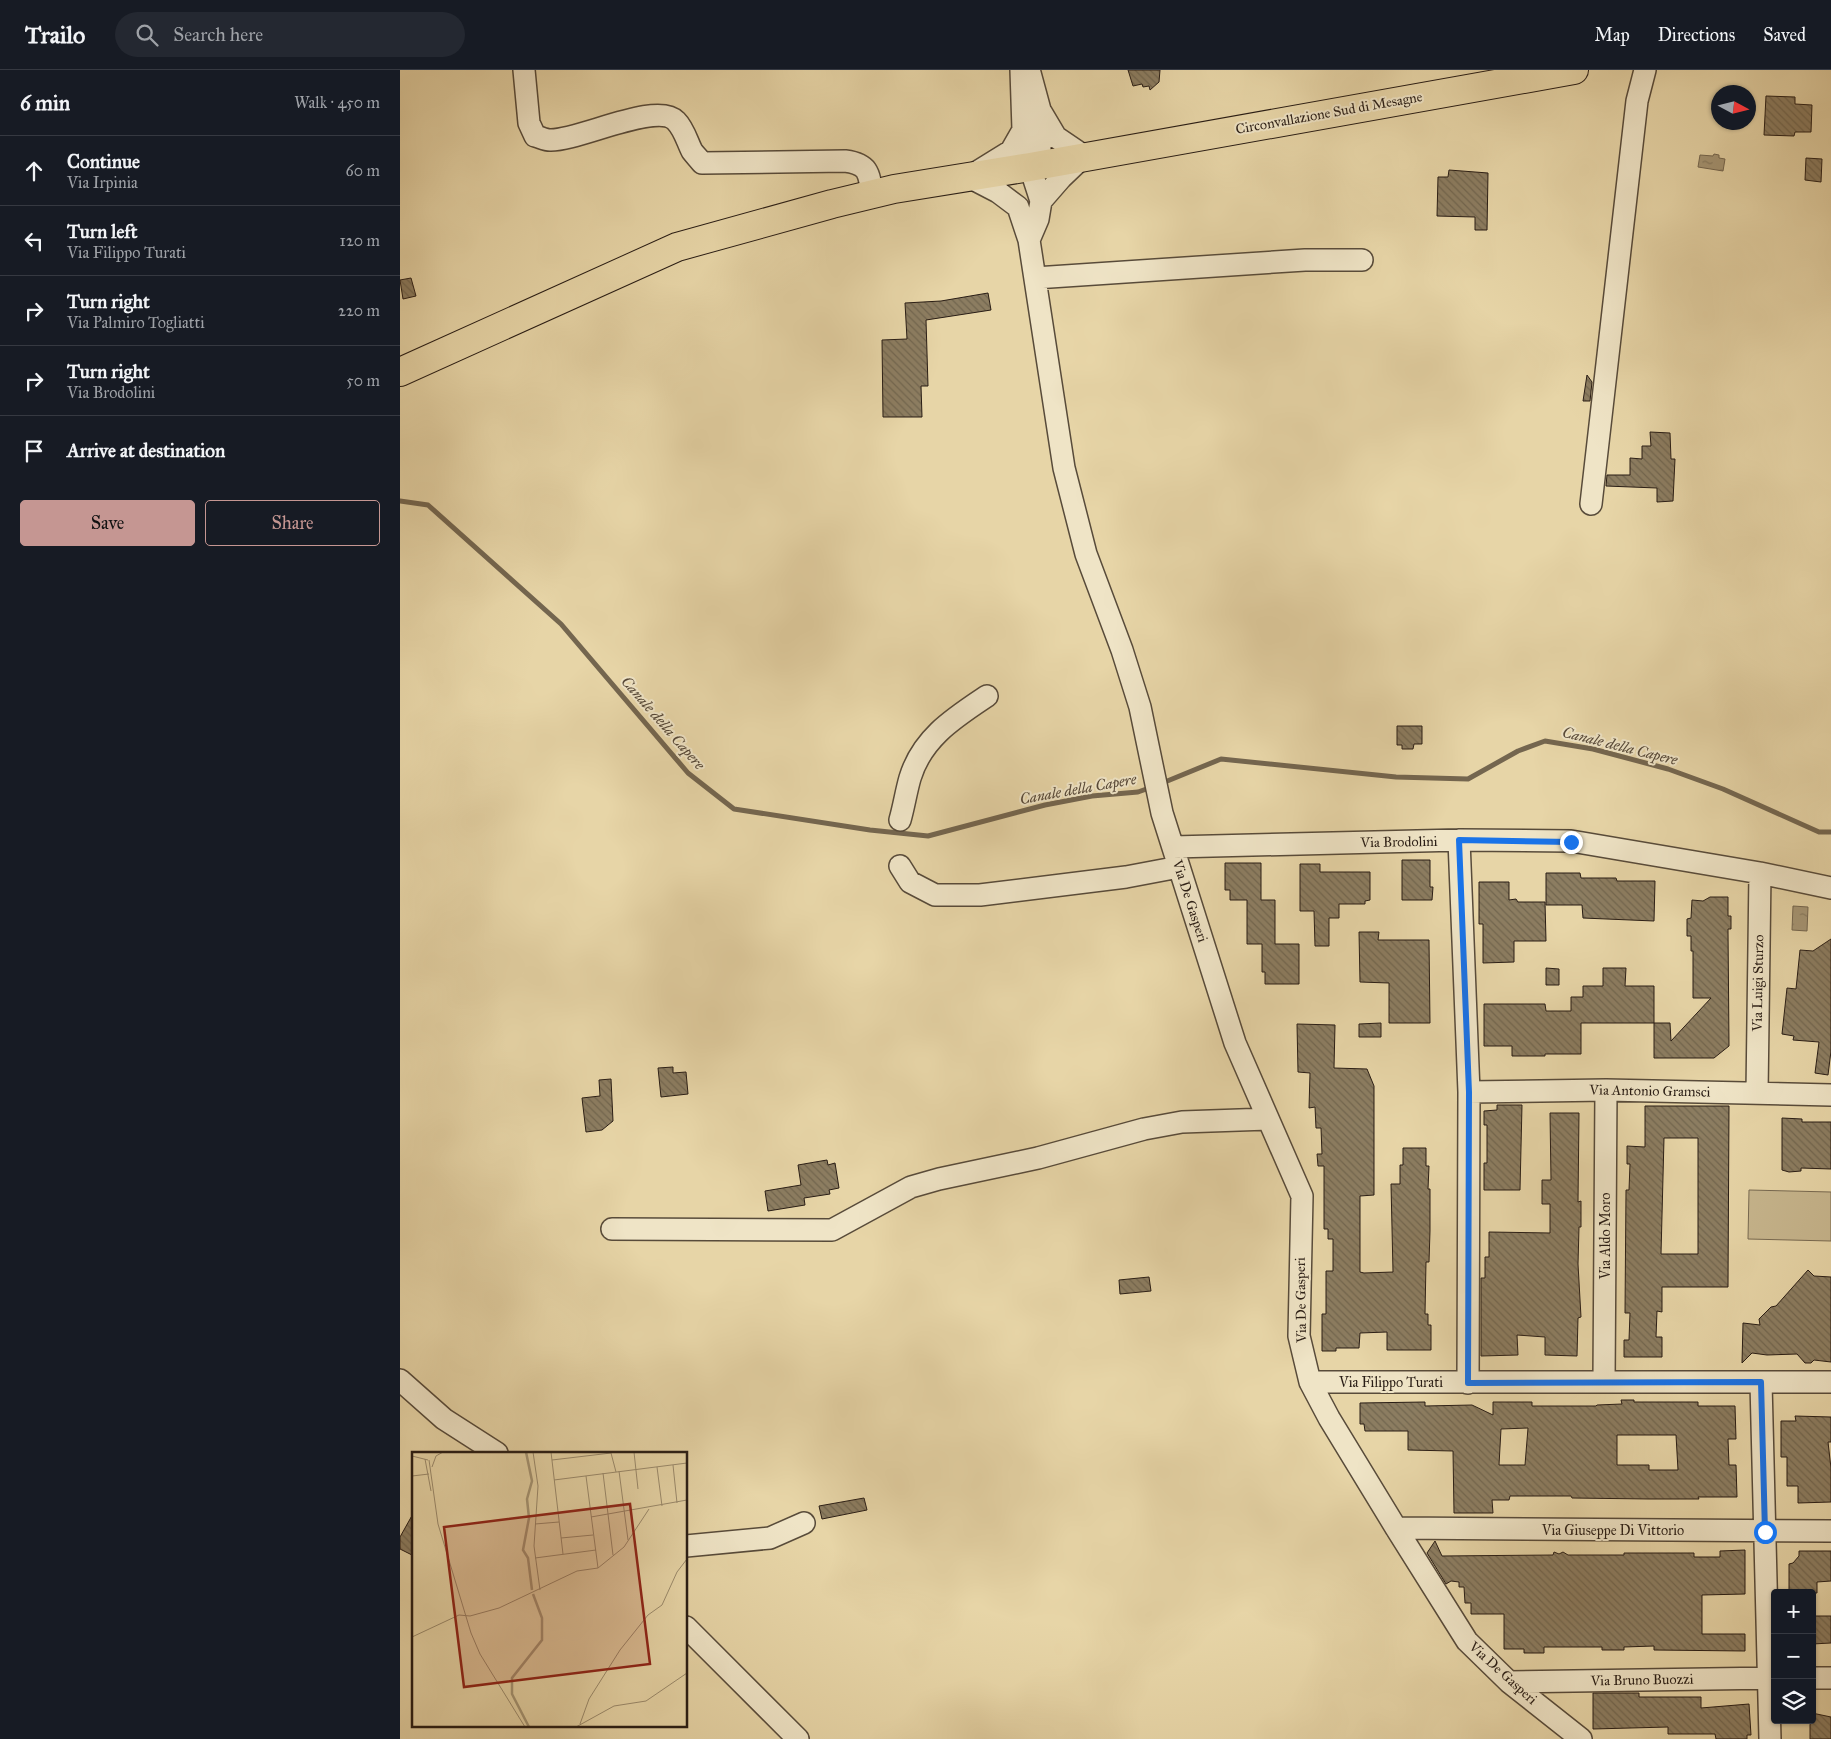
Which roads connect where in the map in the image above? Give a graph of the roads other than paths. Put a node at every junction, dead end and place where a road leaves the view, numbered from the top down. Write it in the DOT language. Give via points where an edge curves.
graph roads {
  1 [pos="524,70"];
  2 [pos="1021,70"];
  3 [pos="1029,70"];
  4 [pos="1574,70"];
  5 [pos="1645,70"];
  6 [pos="1040,110"];
  7 [pos="1023,130"];
  8 [pos="1084,156"];
  9 [pos="1030,167"];
  10 [pos="969,177"];
  11 [pos="872,194"];
  12 [pos="1041,201"];
  13 [pos="1018,207"];
  14 [pos="1029,240"];
  15 [pos="1362,260"];
  16 [pos="1034,278"];
  17 [pos="400,372"];
  18 [pos="1591,504"];
  19 [pos="987,696"];
  20 [pos="900,820"];
  21 [pos="1459,840"];
  22 [pos="1176,857"];
  23 [pos="900,866"];
  24 [pos="1760,874"];
  25 [pos="1831,888"];
  26 [pos="1606,1090"];
  27 [pos="1469,1092"];
  28 [pos="1757,1093"];
  29 [pos="1831,1095"];
  30 [pos="1268,1119"];
  31 [pos="612,1228"];
  32 [pos="400,1380"];
  33 [pos="1310,1382"];
  34 [pos="1604,1382"];
  35 [pos="1761,1382"];
  36 [pos="1831,1382"];
  37 [pos="1468,1383"];
  38 [pos="495,1452"];
  39 [pos="804,1523"];
  40 [pos="1396,1528"];
  41 [pos="1831,1531"];
  42 [pos="1765,1532"];
  43 [pos="688,1546"];
  44 [pos="688,1629"];
  45 [pos="1771,1657"];
  46 [pos="1771,1678"];
  47 [pos="1816,1678"];
  48 [pos="1831,1678"];
  49 [pos="1772,1679"];
  50 [pos="1510,1682"];
  51 [pos="798,1739"];
  52 [pos="1580,1739"];
  53 [pos="1770,1739"];
  1 -- 11 [label="street" via="529,124 535,136 548,140 565,139 642,117 667,115 675,120 702,163 858,163 869,172"];
  2 -- 7 [label="street"];
  3 -- 6 [label="street"];
  4 -- 8 [label="main road, Circonvallazione Sud di Mesagne"];
  5 -- 18 [label="street" via="1637,101"];
  6 -- 8 [label="street" via="1056,137"];
  6 -- 9 [label="street" via="1040,151"];
  7 -- 9 [label="street"];
  7 -- 10 [label="street" via="1011,151"];
  8 -- 9 [label="main road, Circonvallazione Sud di Mesagne"];
  8 -- 12 [label="street"];
  9 -- 10 [label="main road, Circonvallazione Sud di Mesagne"];
  9 -- 12 [label="street"];
  9 -- 13 [label="street"];
  10 -- 11 [label="main road, Circonvallazione Sud di Mesagne"];
  10 -- 13 [label="street"];
  11 -- 17 [label="main road, Circonvallazione Sud di Mesagne" via="677,247"];
  12 -- 14 [label="street"];
  13 -- 14 [label="street, Via De Gasperi"];
  14 -- 16 [label="street, Via De Gasperi"];
  15 -- 16 [label="street" via="1305,260"];
  16 -- 22 [label="street, Via De Gasperi" via="1064,468 1086,554 1140,707 1162,813"];
  19 -- 20 [label="street" via="950,720 916,760"];
  21 -- 22 [label="street, Via Brodolini"];
  21 -- 24 [label="street, Via Brodolini" via="1571,842"];
  21 -- 27 [label="street"];
  22 -- 23 [label="street, Via Brodolini" via="1126,878 980,895 935,895 910,882"];
  22 -- 30 [label="street, Via De Gasperi" via="1235,1043"];
  24 -- 25 [label="street, Via Brodolini"];
  24 -- 28 [label="street, Via Luigi Sturzo"];
  26 -- 27 [label="street, Via Antonio Gramsci"];
  26 -- 28 [label="street, Via Antonio Gramsci"];
  26 -- 34 [label="street, Via Aldo Moro"];
  27 -- 37 [label="street"];
  28 -- 29 [label="street, Via Antonio Gramsci"];
  30 -- 31 [label="street" via="1182,1122 1038,1158 939,1178 912,1187 832,1230"];
  30 -- 33 [label="street, Via De Gasperi" via="1302,1196 1299,1336"];
  32 -- 38 [label="street" via="444,1419"];
  33 -- 37 [label="street, Via Filippo Turati"];
  33 -- 40 [label="street, Via De Gasperi"];
  34 -- 35 [label="street, Via Filippo Turati"];
  34 -- 37 [label="street, Via Filippo Turati"];
  35 -- 36 [label="street, Via Filippo Turati"];
  35 -- 42 [label="street"];
  39 -- 43 [label="street" via="770,1538"];
  40 -- 42 [label="street, Via Giuseppe Di Vittorio"];
  40 -- 50 [label="street, Via De Gasperi" via="1467,1641"];
  41 -- 42 [label="street, Via Giuseppe Di Vittorio"];
  42 -- 45 [label="street"];
  44 -- 51 [label="street"];
  46 -- 50 [label="street, Via Bruno Buozzi"];
  47 -- 48 [label="street"];
  49 -- 53 [label="street"];
  50 -- 52 [label="street, Via De Gasperi"];
}
